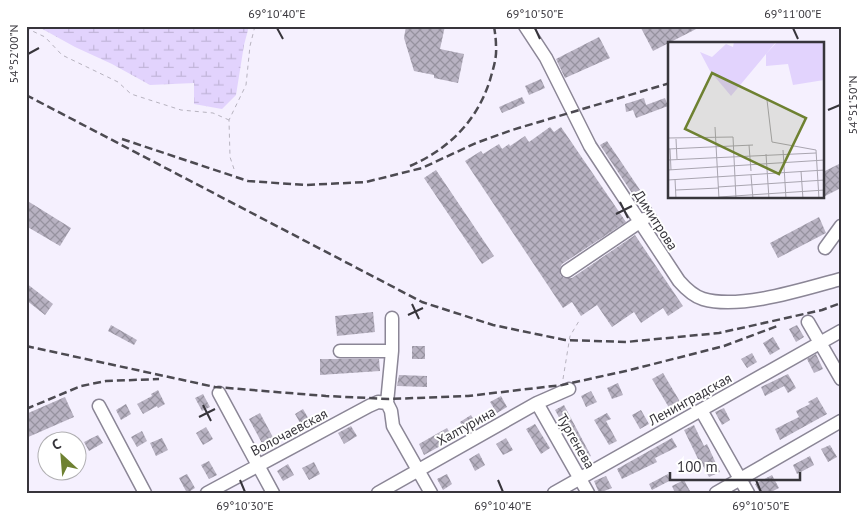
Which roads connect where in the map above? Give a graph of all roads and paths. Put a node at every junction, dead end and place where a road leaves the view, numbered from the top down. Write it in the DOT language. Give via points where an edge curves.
graph roads {
  1 [pos="255,26"];
  2 [pos="525,26"];
  3 [pos="26,28"];
  4 [pos="229,120"];
  5 [pos="234,169"];
  6 [pos="642,220"];
  7 [pos="841,226"];
  8 [pos="825,248"];
  9 [pos="567,271"];
  10 [pos="841,279"];
  11 [pos="392,318"];
  12 [pos="579,321"];
  13 [pos="808,322"];
  14 [pos="841,331"];
  15 [pos="820,343"];
  16 [pos="392,351"];
  17 [pos="340,352"];
  18 [pos="841,379"];
  19 [pos="565,390"];
  20 [pos="219,393"];
  21 [pos="387,403"];
  22 [pos="537,404"];
  23 [pos="99,406"];
  24 [pos="701,410"];
  25 [pos="841,421"];
  26 [pos="258,466"];
  27 [pos="418,470"];
  28 [pos="580,478"];
  29 [pos="740,479"];
  30 [pos="145,493"];
  31 [pos="207,493"];
  32 [pos="273,493"];
  33 [pos="378,493"];
  34 [pos="431,493"];
  35 [pos="554,493"];
  36 [pos="588,493"];
  37 [pos="716,493"];
  38 [pos="748,493"];
  1 -- 4 [label="path" via="246,85"];
  2 -- 6 [label="street, Димитрова" via="546,58 590,146"];
  3 -- 4 [label="path" via="45,37 62,55 118,82 131,94 181,110 213,113"];
  4 -- 5 [label="path" via="230,158"];
  6 -- 9 [label="street"];
  6 -- 10 [label="street, Димитрова" via="679,281 702,299 740,301 781,295"];
  7 -- 8 [label="street"];
  11 -- 16 [label="street"];
  12 -- 19 [label="path" via="570,336"];
  13 -- 15 [label="street"];
  14 -- 15 [label="street, Ленинградская"];
  15 -- 18 [label="street"];
  15 -- 24 [label="street, Ленинградская"];
  16 -- 17 [label="street"];
  16 -- 21 [label="street"];
  19 -- 22 [label="street, Халтурина"];
  20 -- 26 [label="street"];
  21 -- 26 [label="street, Волочаевская" via="372,404"];
  21 -- 27 [label="street" via="393,426"];
  22 -- 27 [label="street, Халтурина"];
  22 -- 28 [label="street, Тургенева"];
  23 -- 30 [label="street"];
  24 -- 28 [label="street, Ленинградская"];
  24 -- 29 [label="street"];
  25 -- 29 [label="street"];
  26 -- 31 [label="street, Волочаевская"];
  26 -- 32 [label="street"];
  27 -- 33 [label="street, Халтурина"];
  27 -- 34 [label="street"];
  28 -- 35 [label="street, Ленинградская"];
  28 -- 36 [label="street, Тургенева"];
  29 -- 37 [label="street"];
  29 -- 38 [label="street"];
}
